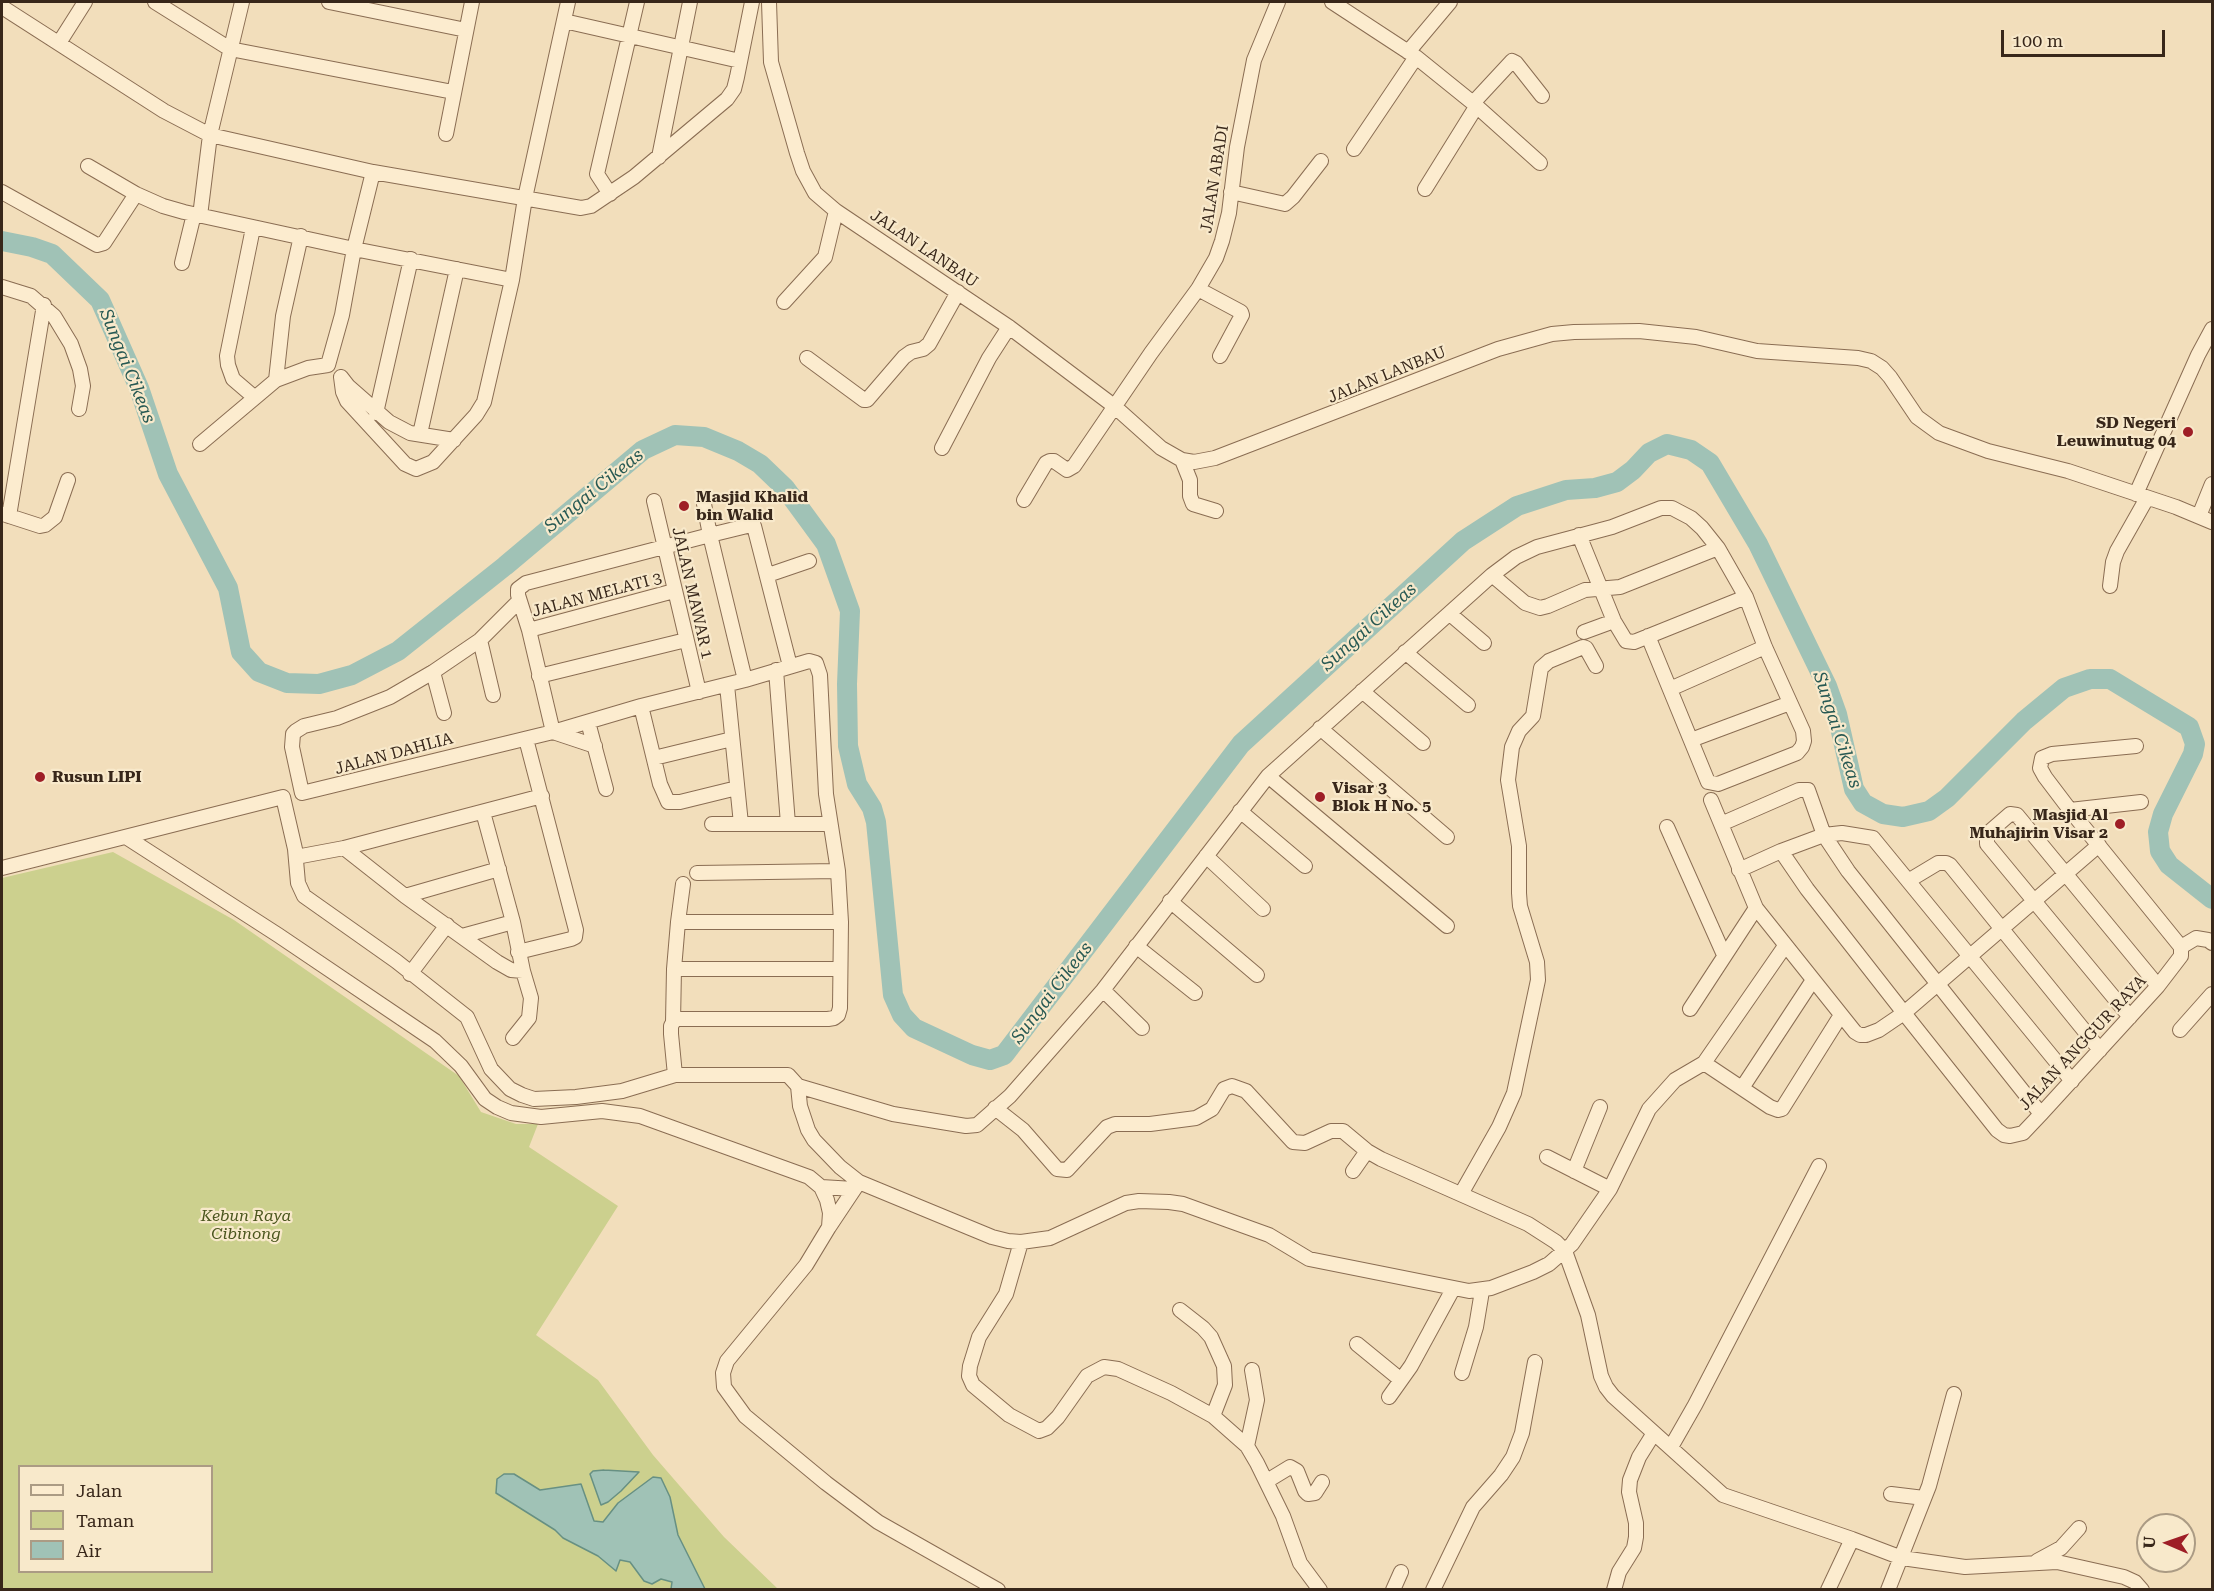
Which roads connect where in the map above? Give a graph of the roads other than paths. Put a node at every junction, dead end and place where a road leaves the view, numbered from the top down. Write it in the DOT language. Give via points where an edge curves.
graph roads {
  1 [pos="85,2"];
  2 [pos="155,2"];
  3 [pos="242,2"];
  4 [pos="329,2"];
  5 [pos="472,2"];
  6 [pos="568,2"];
  7 [pos="637,2"];
  8 [pos="690,2"];
  9 [pos="752,2"];
  10 [pos="769,2"];
  11 [pos="1278,2"];
  12 [pos="1332,2"];
  13 [pos="1450,2"];
  14 [pos="2,9"];
  15 [pos="564,21"];
  16 [pos="466,30"];
  17 [pos="628,36"];
  18 [pos="59,43"];
  19 [pos="680,47"];
  20 [pos="230,49"];
  21 [pos="1412,55"];
  22 [pos="740,60"];
  23 [pos="453,92"];
  24 [pos="1542,96"];
  25 [pos="1475,105"];
  26 [pos="210,135"];
  27 [pos="446,135"];
  28 [pos="1354,149"];
  29 [pos="659,157"];
  30 [pos="1321,161"];
  31 [pos="1540,163"];
  32 [pos="88,166"];
  33 [pos="373,171"];
  34 [pos="1425,189"];
  35 [pos="2,192"];
  36 [pos="1231,192"];
  37 [pos="136,194"];
  38 [pos="610,194"];
  39 [pos="525,198"];
  40 [pos="836,211"];
  41 [pos="197,215"];
  42 [pos="253,228"];
  43 [pos="301,236"];
  44 [pos="354,249"];
  45 [pos="411,259"];
  46 [pos="182,263"];
  47 [pos="457,269"];
  48 [pos="512,280"];
  49 [pos="2,287"];
  50 [pos="1198,289"];
  51 [pos="958,292"];
  52 [pos="784,302"];
  53 [pos="44,305"];
  54 [pos="1009,327"];
  55 [pos="2212,329"];
  56 [pos="1220,356"];
  57 [pos="807,358"];
  58 [pos="328,365"];
  59 [pos="341,377"];
  60 [pos="276,380"];
  61 [pos="254,397"];
  62 [pos="1114,406"];
  63 [pos="79,410"];
  64 [pos="376,413"];
  65 [pos="420,434"];
  66 [pos="454,440"];
  67 [pos="200,444"];
  68 [pos="942,448"];
  69 [pos="1182,460"];
  70 [pos="68,480"];
  71 [pos="2212,484"];
  72 [pos="2142,496"];
  73 [pos="1024,500"];
  74 [pos="654,501"];
  75 [pos="704,504"];
  76 [pos="1216,511"];
  77 [pos="5,515"];
  78 [pos="2199,516"];
  79 [pos="2212,522"];
  80 [pos="710,535"];
  81 [pos="1579,535"];
  82 [pos="664,547"];
  83 [pos="1718,548"];
  84 [pos="809,561"];
  85 [pos="768,575"];
  86 [pos="1492,575"];
  87 [pos="2110,586"];
  88 [pos="1602,589"];
  89 [pos="674,591"];
  90 [pos="1746,597"];
  91 [pos="519,601"];
  92 [pos="1450,614"];
  93 [pos="1614,621"];
  94 [pos="529,630"];
  95 [pos="1584,632"];
  96 [pos="1648,636"];
  97 [pos="480,640"];
  98 [pos="686,640"];
  99 [pos="1484,643"];
  100 [pos="1765,647"];
  101 [pos="1405,652"];
  102 [pos="790,666"];
  103 [pos="1596,666"];
  104 [pos="776,670"];
  105 [pos="434,672"];
  106 [pos="539,676"];
  107 [pos="745,680"];
  108 [pos="727,685"];
  109 [pos="1670,689"];
  110 [pos="1362,691"];
  111 [pos="699,692"];
  112 [pos="493,695"];
  113 [pos="1790,703"];
  114 [pos="1468,705"];
  115 [pos="641,706"];
  116 [pos="444,713"];
  117 [pos="588,722"];
  118 [pos="1320,728"];
  119 [pos="553,732"];
  120 [pos="526,739"];
  121 [pos="732,740"];
  122 [pos="1691,740"];
  123 [pos="1423,743"];
  124 [pos="595,746"];
  125 [pos="2136,746"];
  126 [pos="654,758"];
  127 [pos="1268,776"];
  128 [pos="737,788"];
  129 [pos="606,789"];
  130 [pos="302,793"];
  131 [pos="542,796"];
  132 [pos="283,797"];
  133 [pos="1711,800"];
  134 [pos="2141,802"];
  135 [pos="2070,810"];
  136 [pos="1240,811"];
  137 [pos="483,812"];
  138 [pos="741,824"];
  139 [pos="788,824"];
  140 [pos="830,824"];
  141 [pos="1721,824"];
  142 [pos="712,825"];
  143 [pos="1667,827"];
  144 [pos="1824,835"];
  145 [pos="126,837"];
  146 [pos="1447,837"];
  147 [pos="2099,845"];
  148 [pos="344,848"];
  149 [pos="1781,851"];
  150 [pos="1206,856"];
  151 [pos="296,857"];
  152 [pos="1305,866"];
  153 [pos="2,868"];
  154 [pos="499,869"];
  155 [pos="1739,870"];
  156 [pos="838,871"];
  157 [pos="2066,872"];
  158 [pos="697,873"];
  159 [pos="1908,881"];
  160 [pos="683,884"];
  161 [pos="405,896"];
  162 [pos="2034,900"];
  163 [pos="1170,901"];
  164 [pos="1756,908"];
  165 [pos="1263,909"];
  166 [pos="513,922"];
  167 [pos="678,922"];
  168 [pos="841,922"];
  169 [pos="447,926"];
  170 [pos="1447,926"];
  171 [pos="2003,929"];
  172 [pos="462,936"];
  173 [pos="2212,944"];
  174 [pos="1136,946"];
  175 [pos="1785,946"];
  176 [pos="2181,947"];
  177 [pos="518,952"];
  178 [pos="1724,955"];
  179 [pos="1972,957"];
  180 [pos="674,969"];
  181 [pos="840,969"];
  182 [pos="523,972"];
  183 [pos="410,974"];
  184 [pos="1257,975"];
  185 [pos="1813,980"];
  186 [pos="1937,985"];
  187 [pos="2158,986"];
  188 [pos="1103,990"];
  189 [pos="1195,993"];
  190 [pos="2212,994"];
  191 [pos="1690,1009"];
  192 [pos="1904,1013"];
  193 [pos="1841,1015"];
  194 [pos="2130,1017"];
  195 [pos="679,1020"];
  196 [pos="1142,1028"];
  197 [pos="2180,1030"];
  198 [pos="513,1038"];
  199 [pos="2100,1050"];
  200 [pos="1704,1063"];
  201 [pos="675,1075"];
  202 [pos="2072,1081"];
  203 [pos="798,1086"];
  204 [pos="1742,1088"];
  205 [pos="1600,1107"];
  206 [pos="995,1108"];
  207 [pos="2041,1114"];
  208 [pos="1367,1151"];
  209 [pos="1547,1157"];
  210 [pos="1819,1166"];
  211 [pos="1353,1171"];
  212 [pos="1574,1172"];
  213 [pos="856,1185"];
  214 [pos="821,1187"];
  215 [pos="1610,1189"];
  216 [pos="1461,1194"];
  217 [pos="829,1227"];
  218 [pos="1021,1242"];
  219 [pos="1565,1251"];
  220 [pos="1453,1289"];
  221 [pos="1482,1291"];
  222 [pos="1180,1310"];
  223 [pos="1357,1344"];
  224 [pos="1535,1362"];
  225 [pos="1252,1370"];
  226 [pos="1462,1373"];
  227 [pos="1401,1380"];
  228 [pos="1954,1394"];
  229 [pos="1389,1397"];
  230 [pos="1213,1416"];
  231 [pos="1654,1432"];
  232 [pos="1247,1446"];
  233 [pos="1671,1447"];
  234 [pos="1267,1481"];
  235 [pos="1322,1482"];
  236 [pos="1891,1494"];
  237 [pos="1924,1498"];
  238 [pos="2079,1528"];
  239 [pos="1852,1539"];
  240 [pos="1902,1558"];
  241 [pos="2035,1562"];
  242 [pos="1401,1572"];
  243 [pos="998,1590"];
  244 [pos="1320,1590"];
  245 [pos="1393,1590"];
  246 [pos="1433,1590"];
  247 [pos="1614,1590"];
  248 [pos="1828,1590"];
  249 [pos="1888,1590"];
  250 [pos="2142,1590"];
  1 -- 18 [label="street"];
  2 -- 20 [label="street"];
  3 -- 20 [label="street"];
  4 -- 16 [label="street"];
  5 -- 16 [label="street"];
  6 -- 15 [label="street"];
  7 -- 17 [label="street"];
  8 -- 19 [label="street"];
  9 -- 22 [label="street"];
  10 -- 40 [label="street, JALAN LANBAU" via="771,62 797,153 815,193"];
  11 -- 36 [label="street, JALAN ABADI" via="1254,60"];
  12 -- 21 [label="street"];
  13 -- 21 [label="street"];
  14 -- 18 [label="street"];
  15 -- 17 [label="street"];
  15 -- 39 [label="street"];
  16 -- 23 [label="street"];
  17 -- 19 [label="street"];
  17 -- 38 [label="street" via="597,174"];
  18 -- 26 [label="street" via="164,111"];
  19 -- 22 [label="street"];
  19 -- 29 [label="street"];
  20 -- 23 [label="street"];
  20 -- 26 [label="street"];
  21 -- 25 [label="street"];
  21 -- 28 [label="street"];
  22 -- 29 [label="street" via="728,99"];
  23 -- 27 [label="street"];
  24 -- 25 [label="street" via="1512,61"];
  25 -- 31 [label="street"];
  25 -- 34 [label="street"];
  26 -- 33 [label="street"];
  26 -- 41 [label="street"];
  29 -- 38 [label="street"];
  30 -- 36 [label="street" via="1285,204"];
  32 -- 37 [label="street"];
  33 -- 39 [label="street"];
  33 -- 44 [label="street"];
  35 -- 37 [label="street" via="97,245 104,243"];
  36 -- 50 [label="street, JALAN ABADI" via="1220,249"];
  37 -- 41 [label="street"];
  38 -- 39 [label="street" via="580,208"];
  39 -- 48 [label="street"];
  40 -- 51 [label="street, JALAN LANBAU"];
  40 -- 52 [label="street" via="825,257"];
  41 -- 42 [label="street"];
  41 -- 46 [label="street"];
  42 -- 43 [label="street"];
  42 -- 61 [label="street" via="227,356 233,379"];
  43 -- 44 [label="street"];
  43 -- 60 [label="street" via="285,305"];
  44 -- 45 [label="street"];
  44 -- 58 [label="street"];
  45 -- 47 [label="street"];
  45 -- 64 [label="street"];
  47 -- 48 [label="street"];
  47 -- 65 [label="street"];
  48 -- 66 [label="street" via="484,402"];
  49 -- 53 [label="street" via="21,291"];
  50 -- 56 [label="street" via="1242,315"];
  50 -- 62 [label="street, JALAN ABADI"];
  51 -- 54 [label="street, JALAN LANBAU"];
  51 -- 57 [label="street" via="929,344 904,357 867,400"];
  53 -- 63 [label="street" via="71,344 80,369 83,386"];
  53 -- 77 [label="street"];
  54 -- 62 [label="street, JALAN LANBAU"];
  54 -- 68 [label="street"];
  55 -- 72 [label="street"];
  58 -- 59 [label="street"];
  58 -- 60 [label="street"];
  59 -- 64 [label="street"];
  59 -- 66 [label="street" via="347,401 410,467 416,469 433,462"];
  60 -- 61 [label="street"];
  61 -- 67 [label="street"];
  62 -- 69 [label="street, JALAN LANBAU" via="1161,448"];
  62 -- 73 [label="street, JALAN ABADI" via="1074,466 1067,470 1054,461 1046,463"];
  64 -- 65 [label="street" via="400,429"];
  65 -- 66 [label="street"];
  69 -- 72 [label="street, JALAN LANBAU" via="1215,458 1498,349 1552,334 1639,331 1696,337 1756,351 1870,361 1890,377 1917,417 1939,433"];
  69 -- 76 [label="street" via="1193,504"];
  70 -- 77 [label="street" via="55,517 45,525"];
  71 -- 78 [label="street"];
  72 -- 78 [label="street, JALAN LANBAU"];
  72 -- 87 [label="street" via="2113,562"];
  74 -- 82 [label="street, JALAN MAWAR 1"];
  75 -- 80 [label="street"];
  78 -- 79 [label="street, JALAN LANBAU"];
  80 -- 82 [label="street"];
  80 -- 85 [label="street" via="754,526"];
  80 -- 107 [label="street"];
  81 -- 83 [label="street" via="1661,508 1672,508 1691,518"];
  81 -- 86 [label="street" via="1516,557"];
  81 -- 88 [label="street"];
  82 -- 89 [label="street, JALAN MAWAR 1"];
  82 -- 91 [label="street" via="525,583 518,589"];
  83 -- 88 [label="street" via="1620,586"];
  83 -- 90 [label="street"];
  84 -- 85 [label="street"];
  85 -- 102 [label="street"];
  86 -- 88 [label="street" via="1524,603 1540,608 1585,590"];
  86 -- 92 [label="street"];
  88 -- 93 [label="street"];
  89 -- 94 [label="street, JALAN MELATI 3"];
  89 -- 98 [label="street, JALAN MAWAR 1"];
  90 -- 96 [label="street"];
  90 -- 100 [label="street"];
  91 -- 94 [label="street"];
  91 -- 97 [label="street"];
  92 -- 99 [label="street"];
  92 -- 101 [label="street"];
  93 -- 95 [label="street"];
  93 -- 96 [label="street" via="1626,640 1634,642"];
  94 -- 106 [label="street"];
  96 -- 109 [label="street"];
  97 -- 105 [label="street"];
  97 -- 112 [label="street"];
  98 -- 106 [label="street"];
  98 -- 111 [label="street, JALAN MAWAR 1"];
  100 -- 109 [label="street"];
  100 -- 113 [label="street"];
  101 -- 110 [label="street"];
  101 -- 114 [label="street"];
  102 -- 104 [label="street, JALAN DAHLIA"];
  102 -- 140 [label="street, JALAN DAHLIA" via="809,661 819,668"];
  103 -- 216 [label="street" via="1583,647 1541,668 1533,716 1519,731 1512,747 1509,791 1519,846 1520,906 1537,962 1538,980 1514,1093"];
  104 -- 107 [label="street, JALAN DAHLIA"];
  104 -- 139 [label="street"];
  105 -- 116 [label="street"];
  105 -- 130 [label="street" via="390,697 304,726 292,734"];
  106 -- 119 [label="street"];
  107 -- 108 [label="street, JALAN DAHLIA"];
  108 -- 111 [label="street, JALAN DAHLIA"];
  108 -- 121 [label="street"];
  109 -- 122 [label="street"];
  110 -- 118 [label="street"];
  110 -- 123 [label="street"];
  111 -- 115 [label="street, JALAN DAHLIA"];
  113 -- 122 [label="street"];
  113 -- 122 [label="street" via="1803,731 1804,741 1797,753 1718,784 1704,777"];
  115 -- 117 [label="street, JALAN DAHLIA"];
  115 -- 126 [label="street"];
  117 -- 119 [label="street, JALAN DAHLIA"];
  117 -- 124 [label="street"];
  118 -- 127 [label="street"];
  118 -- 146 [label="street"];
  119 -- 120 [label="street, JALAN DAHLIA"];
  119 -- 124 [label="street"];
  120 -- 130 [label="street, JALAN DAHLIA"];
  120 -- 131 [label="street"];
  121 -- 126 [label="street"];
  121 -- 128 [label="street"];
  124 -- 129 [label="street"];
  125 -- 135 [label="street" via="2042,758 2042,773"];
  126 -- 128 [label="street" via="668,802"];
  127 -- 136 [label="street"];
  127 -- 170 [label="street"];
  128 -- 138 [label="street"];
  130 -- 132 [label="street, JALAN DAHLIA"];
  131 -- 137 [label="street"];
  131 -- 177 [label="street" via="576,934 571,939"];
  132 -- 145 [label="street, JALAN DAHLIA"];
  132 -- 151 [label="street"];
  133 -- 141 [label="street"];
  134 -- 135 [label="street"];
  135 -- 147 [label="street"];
  136 -- 150 [label="street"];
  136 -- 152 [label="street"];
  137 -- 148 [label="street"];
  137 -- 154 [label="street"];
  138 -- 139 [label="street"];
  138 -- 142 [label="street"];
  139 -- 140 [label="street"];
  140 -- 156 [label="street"];
  141 -- 144 [label="street" via="1806,789"];
  141 -- 155 [label="street"];
  143 -- 178 [label="street"];
  144 -- 149 [label="street"];
  144 -- 159 [label="street" via="1860,834 1872,838"];
  144 -- 186 [label="street"];
  145 -- 153 [label="street, JALAN DAHLIA"];
  145 -- 214 [label="street" via="435,1041 461,1066 485,1100 496,1107 541,1117 602,1111 640,1116 809,1177"];
  147 -- 157 [label="street"];
  147 -- 176 [label="street"];
  148 -- 151 [label="street"];
  148 -- 161 [label="street"];
  149 -- 155 [label="street"];
  149 -- 192 [label="street"];
  150 -- 163 [label="street"];
  150 -- 165 [label="street"];
  151 -- 183 [label="street" via="298,883 304,896"];
  154 -- 161 [label="street"];
  154 -- 166 [label="street"];
  155 -- 164 [label="street"];
  156 -- 158 [label="street"];
  156 -- 168 [label="street"];
  157 -- 162 [label="street"];
  157 -- 162 [label="street" via="2015,814 1987,834 1986,840"];
  157 -- 187 [label="street"];
  159 -- 171 [label="street" via="1946,863"];
  159 -- 179 [label="street"];
  160 -- 167 [label="street"];
  161 -- 169 [label="street"];
  162 -- 171 [label="street"];
  162 -- 194 [label="street"];
  163 -- 174 [label="street"];
  163 -- 184 [label="street"];
  164 -- 175 [label="street"];
  164 -- 178 [label="street"];
  166 -- 172 [label="street"];
  166 -- 177 [label="street"];
  167 -- 168 [label="street"];
  167 -- 180 [label="street"];
  168 -- 181 [label="street"];
  169 -- 172 [label="street"];
  169 -- 183 [label="street"];
  171 -- 179 [label="street"];
  171 -- 199 [label="street"];
  172 -- 182 [label="street" via="502,966"];
  173 -- 176 [label="street" via="2196,938"];
  174 -- 188 [label="street"];
  174 -- 189 [label="street"];
  175 -- 185 [label="street"];
  175 -- 200 [label="street"];
  176 -- 187 [label="street, JALAN ANGGUR RAYA" via="2183,953"];
  177 -- 182 [label="street"];
  178 -- 191 [label="street"];
  179 -- 186 [label="street"];
  179 -- 202 [label="street"];
  180 -- 181 [label="street"];
  180 -- 195 [label="street"];
  181 -- 195 [label="street" via="840,1008 834,1018"];
  182 -- 198 [label="street" via="531,998 530,1018"];
  183 -- 201 [label="street" via="467,1017 491,1070 510,1089 529,1098 622,1091"];
  185 -- 193 [label="street"];
  185 -- 204 [label="street"];
  186 -- 192 [label="street"];
  186 -- 207 [label="street"];
  187 -- 194 [label="street, JALAN ANGGUR RAYA"];
  188 -- 196 [label="street"];
  188 -- 206 [label="street"];
  190 -- 197 [label="street"];
  192 -- 193 [label="street" via="1866,1035 1855,1032"];
  192 -- 207 [label="street, JALAN ANGGUR RAYA" via="1997,1130 2004,1135 2016,1135"];
  193 -- 204 [label="street" via="1782,1108 1770,1107"];
  194 -- 199 [label="street, JALAN ANGGUR RAYA"];
  195 -- 201 [label="street" via="671,1034"];
  199 -- 202 [label="street, JALAN ANGGUR RAYA"];
  200 -- 204 [label="street"];
  200 -- 215 [label="street" via="1675,1080 1649,1109"];
  201 -- 203 [label="street" via="780,1074 792,1077"];
  202 -- 207 [label="street, JALAN ANGGUR RAYA"];
  203 -- 206 [label="street" via="893,1114 966,1126 977,1125"];
  203 -- 213 [label="street" via="804,1120 814,1140"];
  205 -- 212 [label="street"];
  206 -- 208 [label="street" via="1023,1130 1057,1169 1072,1166 1107,1127 1196,1118 1212,1109 1224,1089 1232,1086 1246,1091 1293,1142 1305,1143 1337,1129"];
  208 -- 211 [label="street"];
  208 -- 216 [label="street"];
  209 -- 212 [label="street"];
  210 -- 233 [label="street"];
  212 -- 215 [label="street"];
  213 -- 214 [label="street"];
  213 -- 217 [label="street"];
  213 -- 218 [label="street" via="926,1209 992,1238"];
  214 -- 217 [label="street" via="830,1213"];
  215 -- 219 [label="street"];
  216 -- 219 [label="street" via="1543,1232"];
  217 -- 243 [label="street" via="806,1265 727,1361 724,1387 745,1416 878,1522"];
  218 -- 220 [label="street" via="1050,1238 1126,1203 1169,1202 1269,1234 1309,1258"];
  218 -- 230 [label="street" via="1006,1294 979,1337 970,1366 973,1385 1009,1415 1039,1431 1058,1417 1087,1376 1104,1367 1118,1369"];
  219 -- 221 [label="street" via="1533,1272"];
  219 -- 231 [label="street" via="1588,1315 1606,1388"];
  220 -- 221 [label="street"];
  220 -- 227 [label="street"];
  221 -- 226 [label="street"];
  222 -- 230 [label="street" via="1211,1337 1224,1366 1225,1385"];
  223 -- 227 [label="street"];
  224 -- 246 [label="street" via="1522,1433 1513,1457 1473,1507"];
  225 -- 232 [label="street" via="1257,1400"];
  227 -- 229 [label="street"];
  228 -- 237 [label="street"];
  230 -- 232 [label="street"];
  231 -- 233 [label="street"];
  231 -- 247 [label="street" via="1630,1480 1636,1537"];
  232 -- 234 [label="street"];
  233 -- 239 [label="street" via="1722,1495"];
  234 -- 235 [label="street" via="1290,1467 1297,1471 1308,1494 1315,1493"];
  234 -- 244 [label="street" via="1300,1563"];
  236 -- 237 [label="street"];
  237 -- 240 [label="street"];
  238 -- 241 [label="street" via="2061,1548"];
  239 -- 240 [label="street"];
  239 -- 248 [label="street"];
  240 -- 241 [label="street" via="1965,1567"];
  240 -- 249 [label="street"];
  241 -- 250 [label="street" via="2057,1562 2111,1573 2135,1582"];
  242 -- 245 [label="street"];
}
